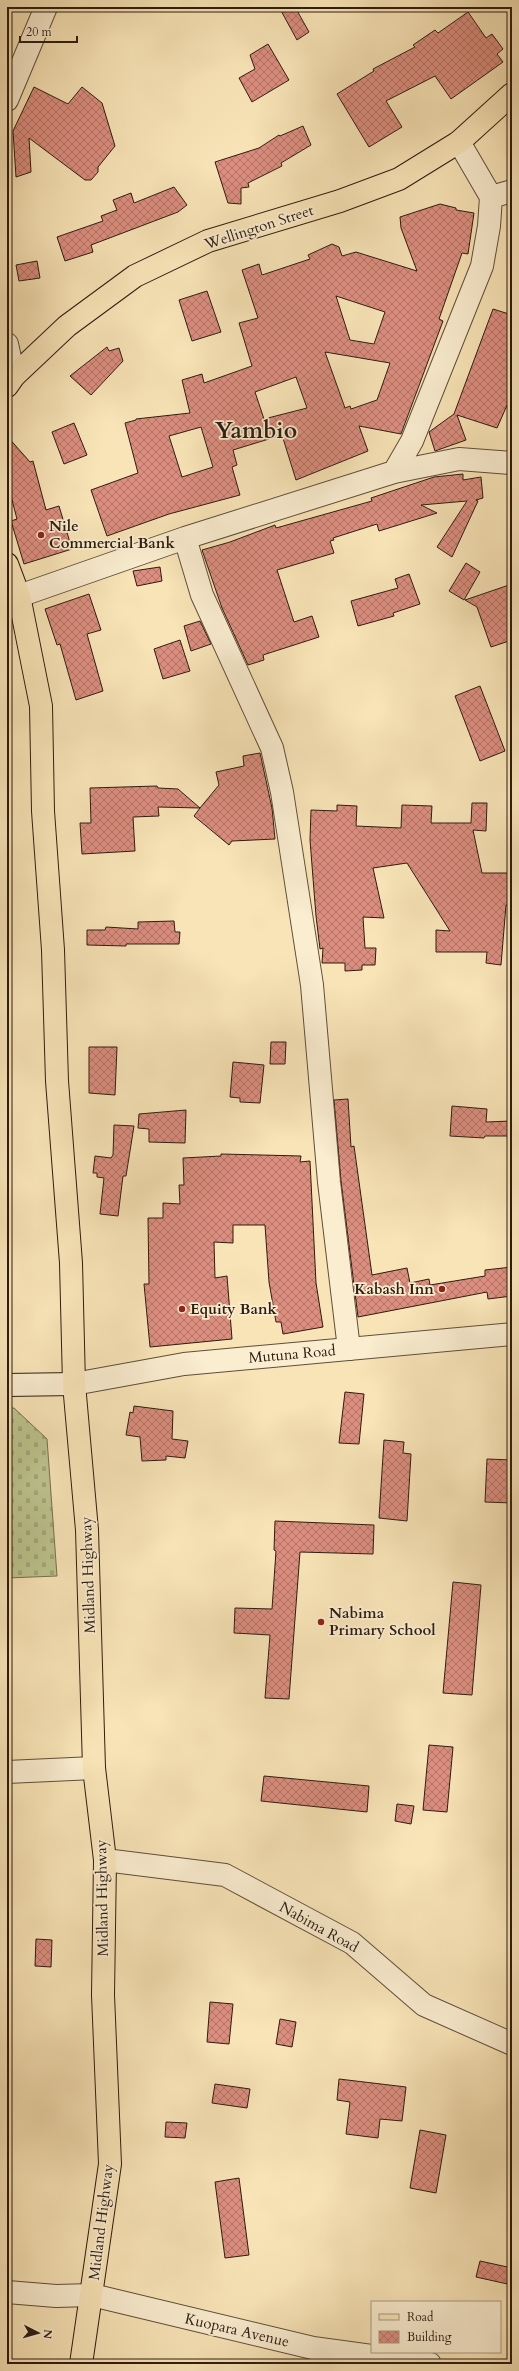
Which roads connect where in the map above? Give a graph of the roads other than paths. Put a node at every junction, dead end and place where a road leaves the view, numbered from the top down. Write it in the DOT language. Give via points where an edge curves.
graph roads {
  1 [pos="46,7"];
  2 [pos="512,94"];
  3 [pos="7,100"];
  4 [pos="459,142"];
  5 [pos="512,191"];
  6 [pos="491,197"];
  7 [pos="7,344"];
  8 [pos="10,381"];
  9 [pos="512,463"];
  10 [pos="394,472"];
  11 [pos="185,538"];
  12 [pos="7,564"];
  13 [pos="19,596"];
  14 [pos="512,1334"];
  15 [pos="349,1348"];
  16 [pos="74,1384"];
  17 [pos="7,1385"];
  18 [pos="94,1768"];
  19 [pos="7,1772"];
  20 [pos="105,1860"];
  21 [pos="512,2044"];
  22 [pos="7,2292"];
  23 [pos="92,2295"];
  24 [pos="81,2364"];
  25 [pos="430,2364"];
  1 -- 3 [label="street"];
  2 -- 4 [label="main road, Wellington Street"];
  4 -- 6 [label="street"];
  4 -- 8 [label="main road, Wellington Street" via="398,179 340,201 208,241 135,276 67,326"];
  5 -- 6 [label="street"];
  6 -- 10 [label="street" via="482,266 412,441"];
  7 -- 8 [label="street"];
  9 -- 10 [label="street" via="459,459"];
  10 -- 11 [label="street"];
  11 -- 13 [label="street"];
  11 -- 15 [label="street" via="202,595 272,748 282,792 312,985 329,1182"];
  12 -- 13 [label="main road, Midland Highway"];
  13 -- 16 [label="main road, Midland Highway" via="41,706 43,811 54,950 57,1081 71,1263"];
  14 -- 15 [label="street, Mutuna Road"];
  15 -- 16 [label="street, Mutuna Road" via="184,1364"];
  16 -- 17 [label="street, Mutuna Road"];
  16 -- 18 [label="main road, Midland Highway" via="87,1530"];
  18 -- 19 [label="street"];
  18 -- 20 [label="main road, Midland Highway"];
  20 -- 21 [label="street, Nabima Road" via="225,1875 352,1943 424,2005"];
  20 -- 23 [label="main road, Midland Highway" via="103,1995 110,2164"];
  22 -- 23 [label="street, Kuopara Avenue" via="56,2296"];
  23 -- 24 [label="main road, Midland Highway"];
  23 -- 25 [label="street, Kuopara Avenue" via="313,2348"];
}
